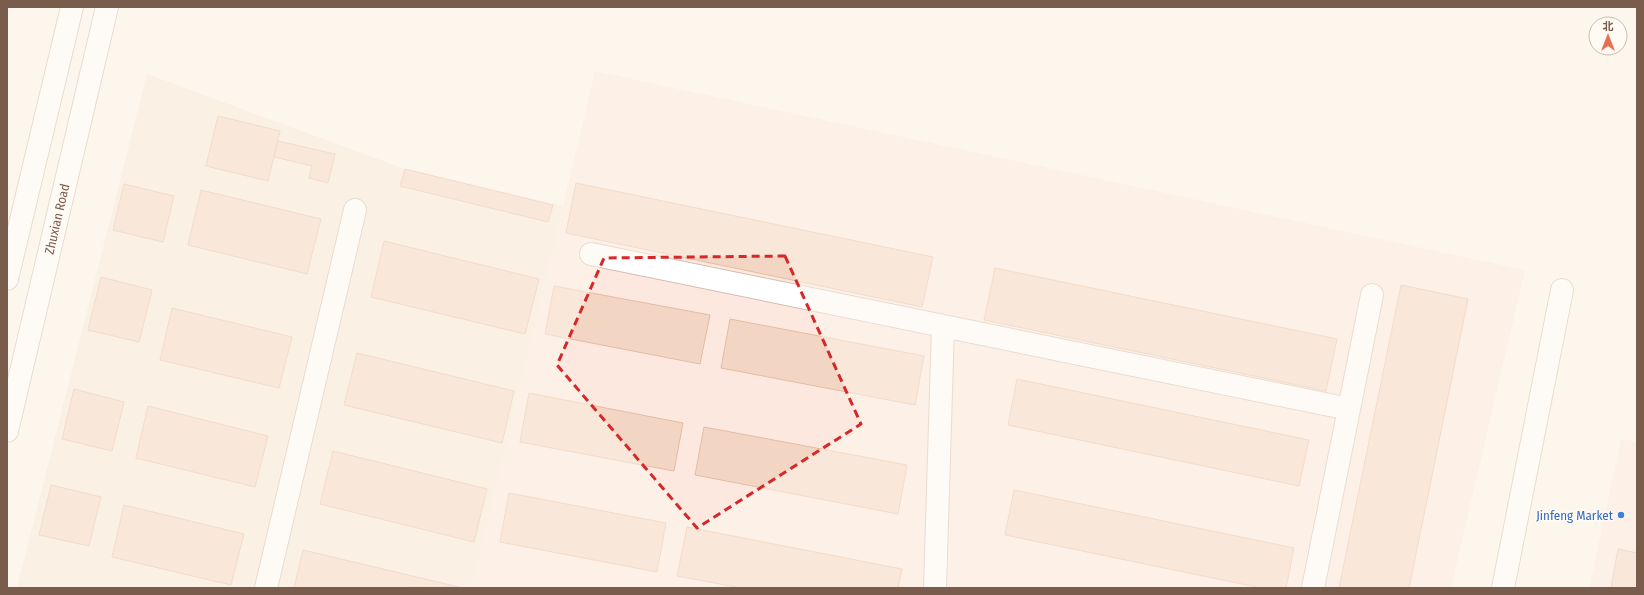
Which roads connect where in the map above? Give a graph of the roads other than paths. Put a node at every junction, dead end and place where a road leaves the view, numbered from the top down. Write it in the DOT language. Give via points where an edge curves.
graph roads {
  1 [pos="72,7"];
  2 [pos="107,7"];
  3 [pos="355,210"];
  4 [pos="591,254"];
  5 [pos="7,279"];
  6 [pos="1562,290"];
  7 [pos="1372,295"];
  8 [pos="943,326"];
  9 [pos="1349,410"];
  10 [pos="7,430"];
  11 [pos="266,588"];
  12 [pos="934,588"];
  13 [pos="1313,588"];
  14 [pos="1503,588"];
  1 -- 5 [label="street"];
  2 -- 10 [label="street, Zhuxian Road"];
  3 -- 11 [label="street"];
  4 -- 8 [label="street"];
  6 -- 14 [label="street"];
  7 -- 9 [label="street"];
  8 -- 9 [label="street"];
  8 -- 12 [label="street"];
  9 -- 13 [label="street"];
}
